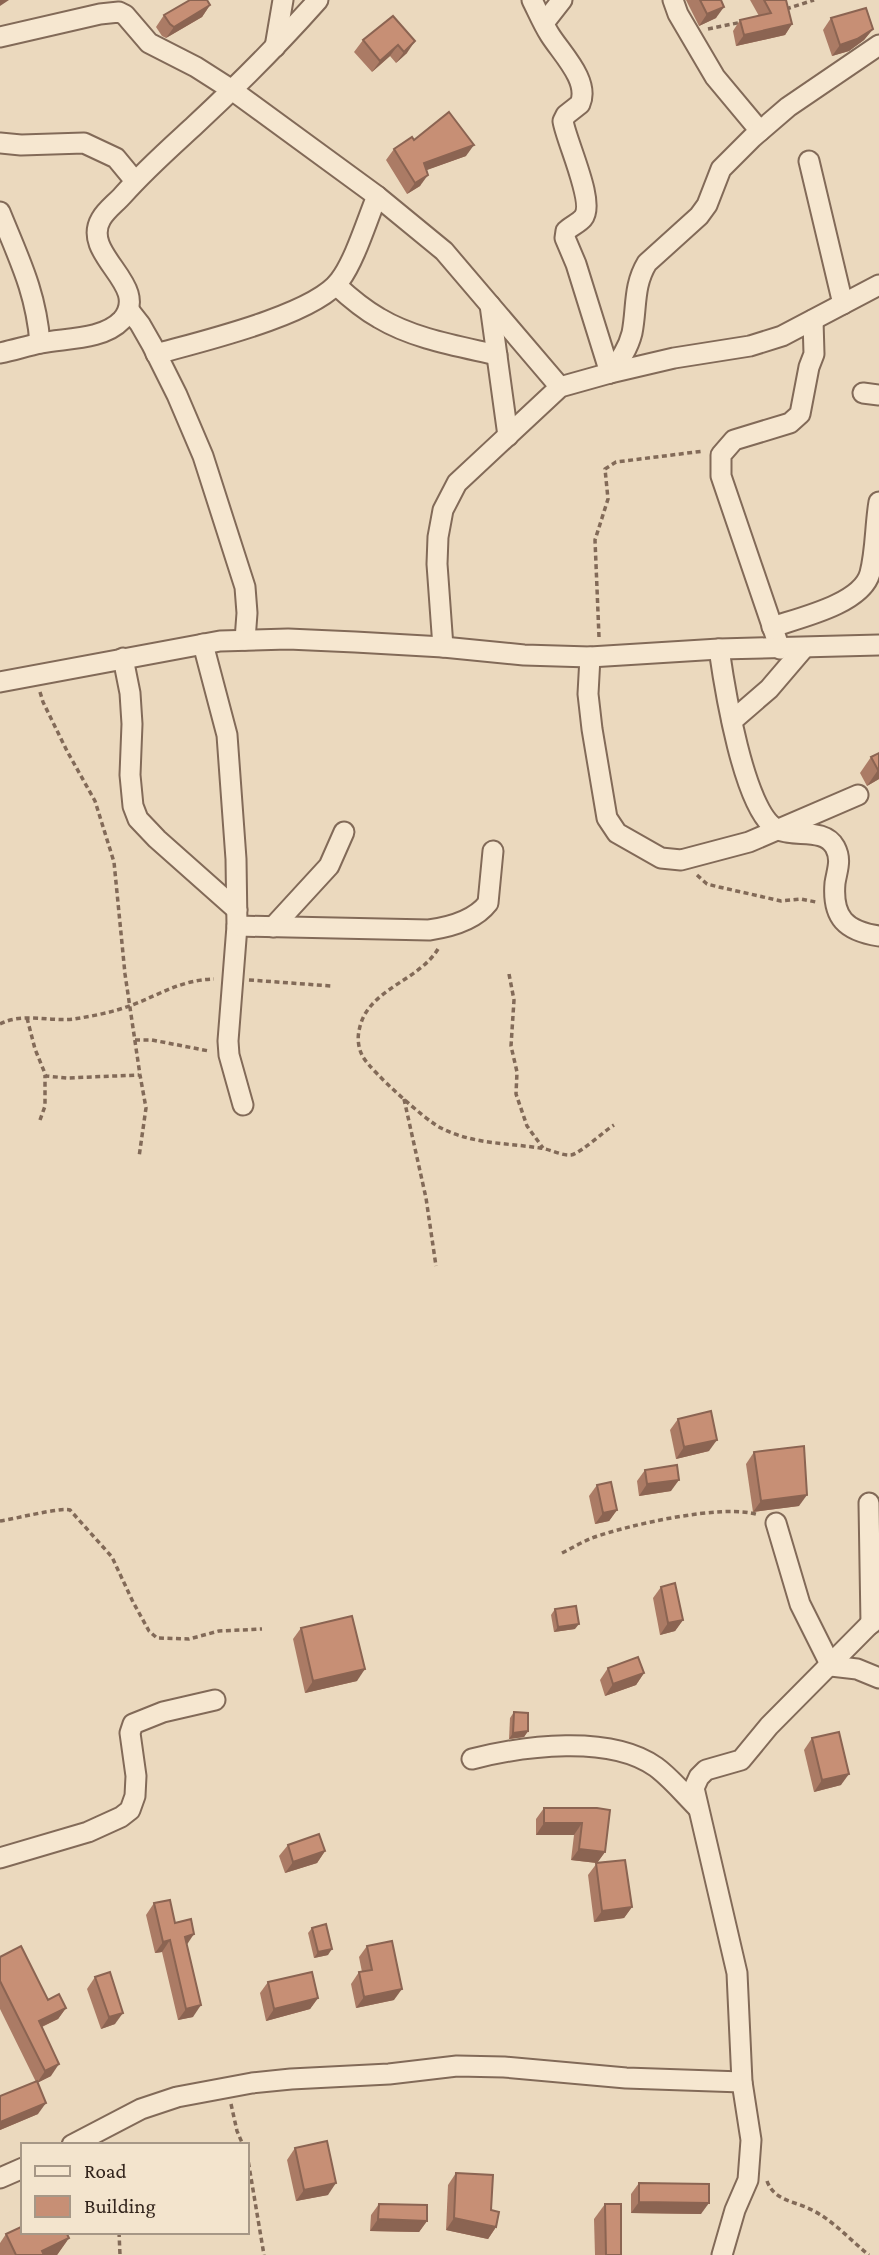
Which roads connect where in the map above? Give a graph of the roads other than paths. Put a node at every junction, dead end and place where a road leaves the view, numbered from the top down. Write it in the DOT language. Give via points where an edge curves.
graph roads {
  1 [pos="283,0"];
  2 [pos="318,0"];
  3 [pos="533,0"];
  4 [pos="562,0"];
  5 [pos="673,0"];
  6 [pos="544,23"];
  7 [pos="0,37"];
  8 [pos="879,45"];
  9 [pos="274,48"];
  10 [pos="232,90"];
  11 [pos="760,131"];
  12 [pos="0,143"];
  13 [pos="809,161"];
  14 [pos="135,181"];
  15 [pos="377,196"];
  16 [pos="0,212"];
  17 [pos="336,285"];
  18 [pos="879,285"];
  19 [pos="843,303"];
  20 [pos="490,305"];
  21 [pos="129,310"];
  22 [pos="813,320"];
  23 [pos="40,343"];
  24 [pos="0,353"];
  25 [pos="156,354"];
  26 [pos="497,355"];
  27 [pos="610,373"];
  28 [pos="560,387"];
  29 [pos="508,436"];
  30 [pos="879,502"];
  31 [pos="772,627"];
  32 [pos="245,640"];
  33 [pos="204,644"];
  34 [pos="879,645"];
  35 [pos="443,647"];
  36 [pos="719,649"];
  37 [pos="780,649"];
  38 [pos="804,649"];
  39 [pos="595,657"];
  40 [pos="123,658"];
  41 [pos="0,682"];
  42 [pos="732,720"];
  43 [pos="858,795"];
  44 [pos="778,830"];
  45 [pos="344,832"];
  46 [pos="493,851"];
  47 [pos="237,918"];
  48 [pos="273,927"];
  49 [pos="879,936"];
  50 [pos="243,1105"];
  51 [pos="869,1503"];
  52 [pos="776,1522"];
  53 [pos="875,1619"];
  54 [pos="831,1665"];
  55 [pos="879,1678"];
  56 [pos="215,1700"];
  57 [pos="472,1759"];
  58 [pos="698,1808"];
  59 [pos="0,1858"];
  60 [pos="742,2082"];
  61 [pos="76,2143"];
  62 [pos="21,2169"];
  63 [pos="0,2178"];
  64 [pos="722,2255"];
  1 -- 9 [label="street"];
  2 -- 9 [label="street"];
  3 -- 6 [label="street"];
  4 -- 6 [label="street"];
  5 -- 11 [label="street" via="715,77"];
  6 -- 27 [label="street" via="575,71 581,90 580,104 563,121 587,209 566,231 565,239"];
  7 -- 10 [label="street" via="119,12 130,18 154,48"];
  8 -- 11 [label="street"];
  9 -- 10 [label="street"];
  10 -- 14 [label="street"];
  10 -- 15 [label="street"];
  11 -- 27 [label="street" via="722,169 699,216 647,262 635,291 631,337"];
  12 -- 14 [label="street" via="84,143 116,158"];
  13 -- 19 [label="street"];
  14 -- 21 [label="street" via="98,226 103,254 123,279"];
  15 -- 17 [label="street"];
  15 -- 20 [label="street" via="444,251"];
  16 -- 23 [label="street" via="30,284"];
  17 -- 25 [label="street" via="324,296 247,328"];
  17 -- 26 [label="street" via="379,319 445,344"];
  18 -- 19 [label="street"];
  19 -- 22 [label="street"];
  20 -- 26 [label="street"];
  20 -- 28 [label="street"];
  21 -- 23 [label="street" via="109,329"];
  21 -- 25 [label="street"];
  22 -- 27 [label="street" via="750,346"];
  22 -- 31 [label="street" via="814,354 800,414 790,423 734,440 721,455 721,476"];
  23 -- 24 [label="street"];
  25 -- 32 [label="street" via="203,456 245,587"];
  26 -- 29 [label="street"];
  27 -- 28 [label="street"];
  28 -- 29 [label="street"];
  29 -- 35 [label="street" via="457,483 443,510 437,564"];
  30 -- 31 [label="street" via="871,571 864,584 838,603"];
  31 -- 37 [label="street"];
  32 -- 33 [label="street"];
  32 -- 35 [label="street"];
  33 -- 40 [label="street"];
  33 -- 47 [label="street" via="228,735"];
  34 -- 38 [label="street"];
  35 -- 39 [label="street"];
  36 -- 37 [label="street"];
  36 -- 39 [label="street"];
  36 -- 42 [label="street"];
  37 -- 38 [label="street"];
  38 -- 42 [label="street" via="769,689"];
  39 -- 44 [label="street" via="588,694 592,729 608,820 618,833 674,861"];
  40 -- 41 [label="street"];
  40 -- 47 [label="street" via="132,724 130,775 138,819"];
  42 -- 44 [label="street" via="751,787 766,819"];
  43 -- 44 [label="street"];
  44 -- 49 [label="street" via="831,841 839,862 837,912 850,929"];
  45 -- 48 [label="street" via="329,866"];
  46 -- 48 [label="street" via="488,903 472,917 454,924 429,930"];
  47 -- 48 [label="street"];
  47 -- 50 [label="street" via="229,1050"];
  51 -- 53 [label="street"];
  52 -- 54 [label="street" via="800,1604"];
  53 -- 54 [label="street"];
  54 -- 55 [label="street"];
  54 -- 58 [label="street" via="741,1760 706,1770 699,1777 694,1788"];
  56 -- 59 [label="street" via="133,1724 135,1796 130,1810 121,1817 88,1832"];
  57 -- 58 [label="street" via="511,1749 606,1749 638,1756 656,1767"];
  58 -- 60 [label="street" via="737,1973"];
  60 -- 61 [label="street" via="457,2066 291,2079 160,2102"];
  60 -- 64 [label="street" via="751,2148 748,2180"];
  62 -- 63 [label="street"];
}
